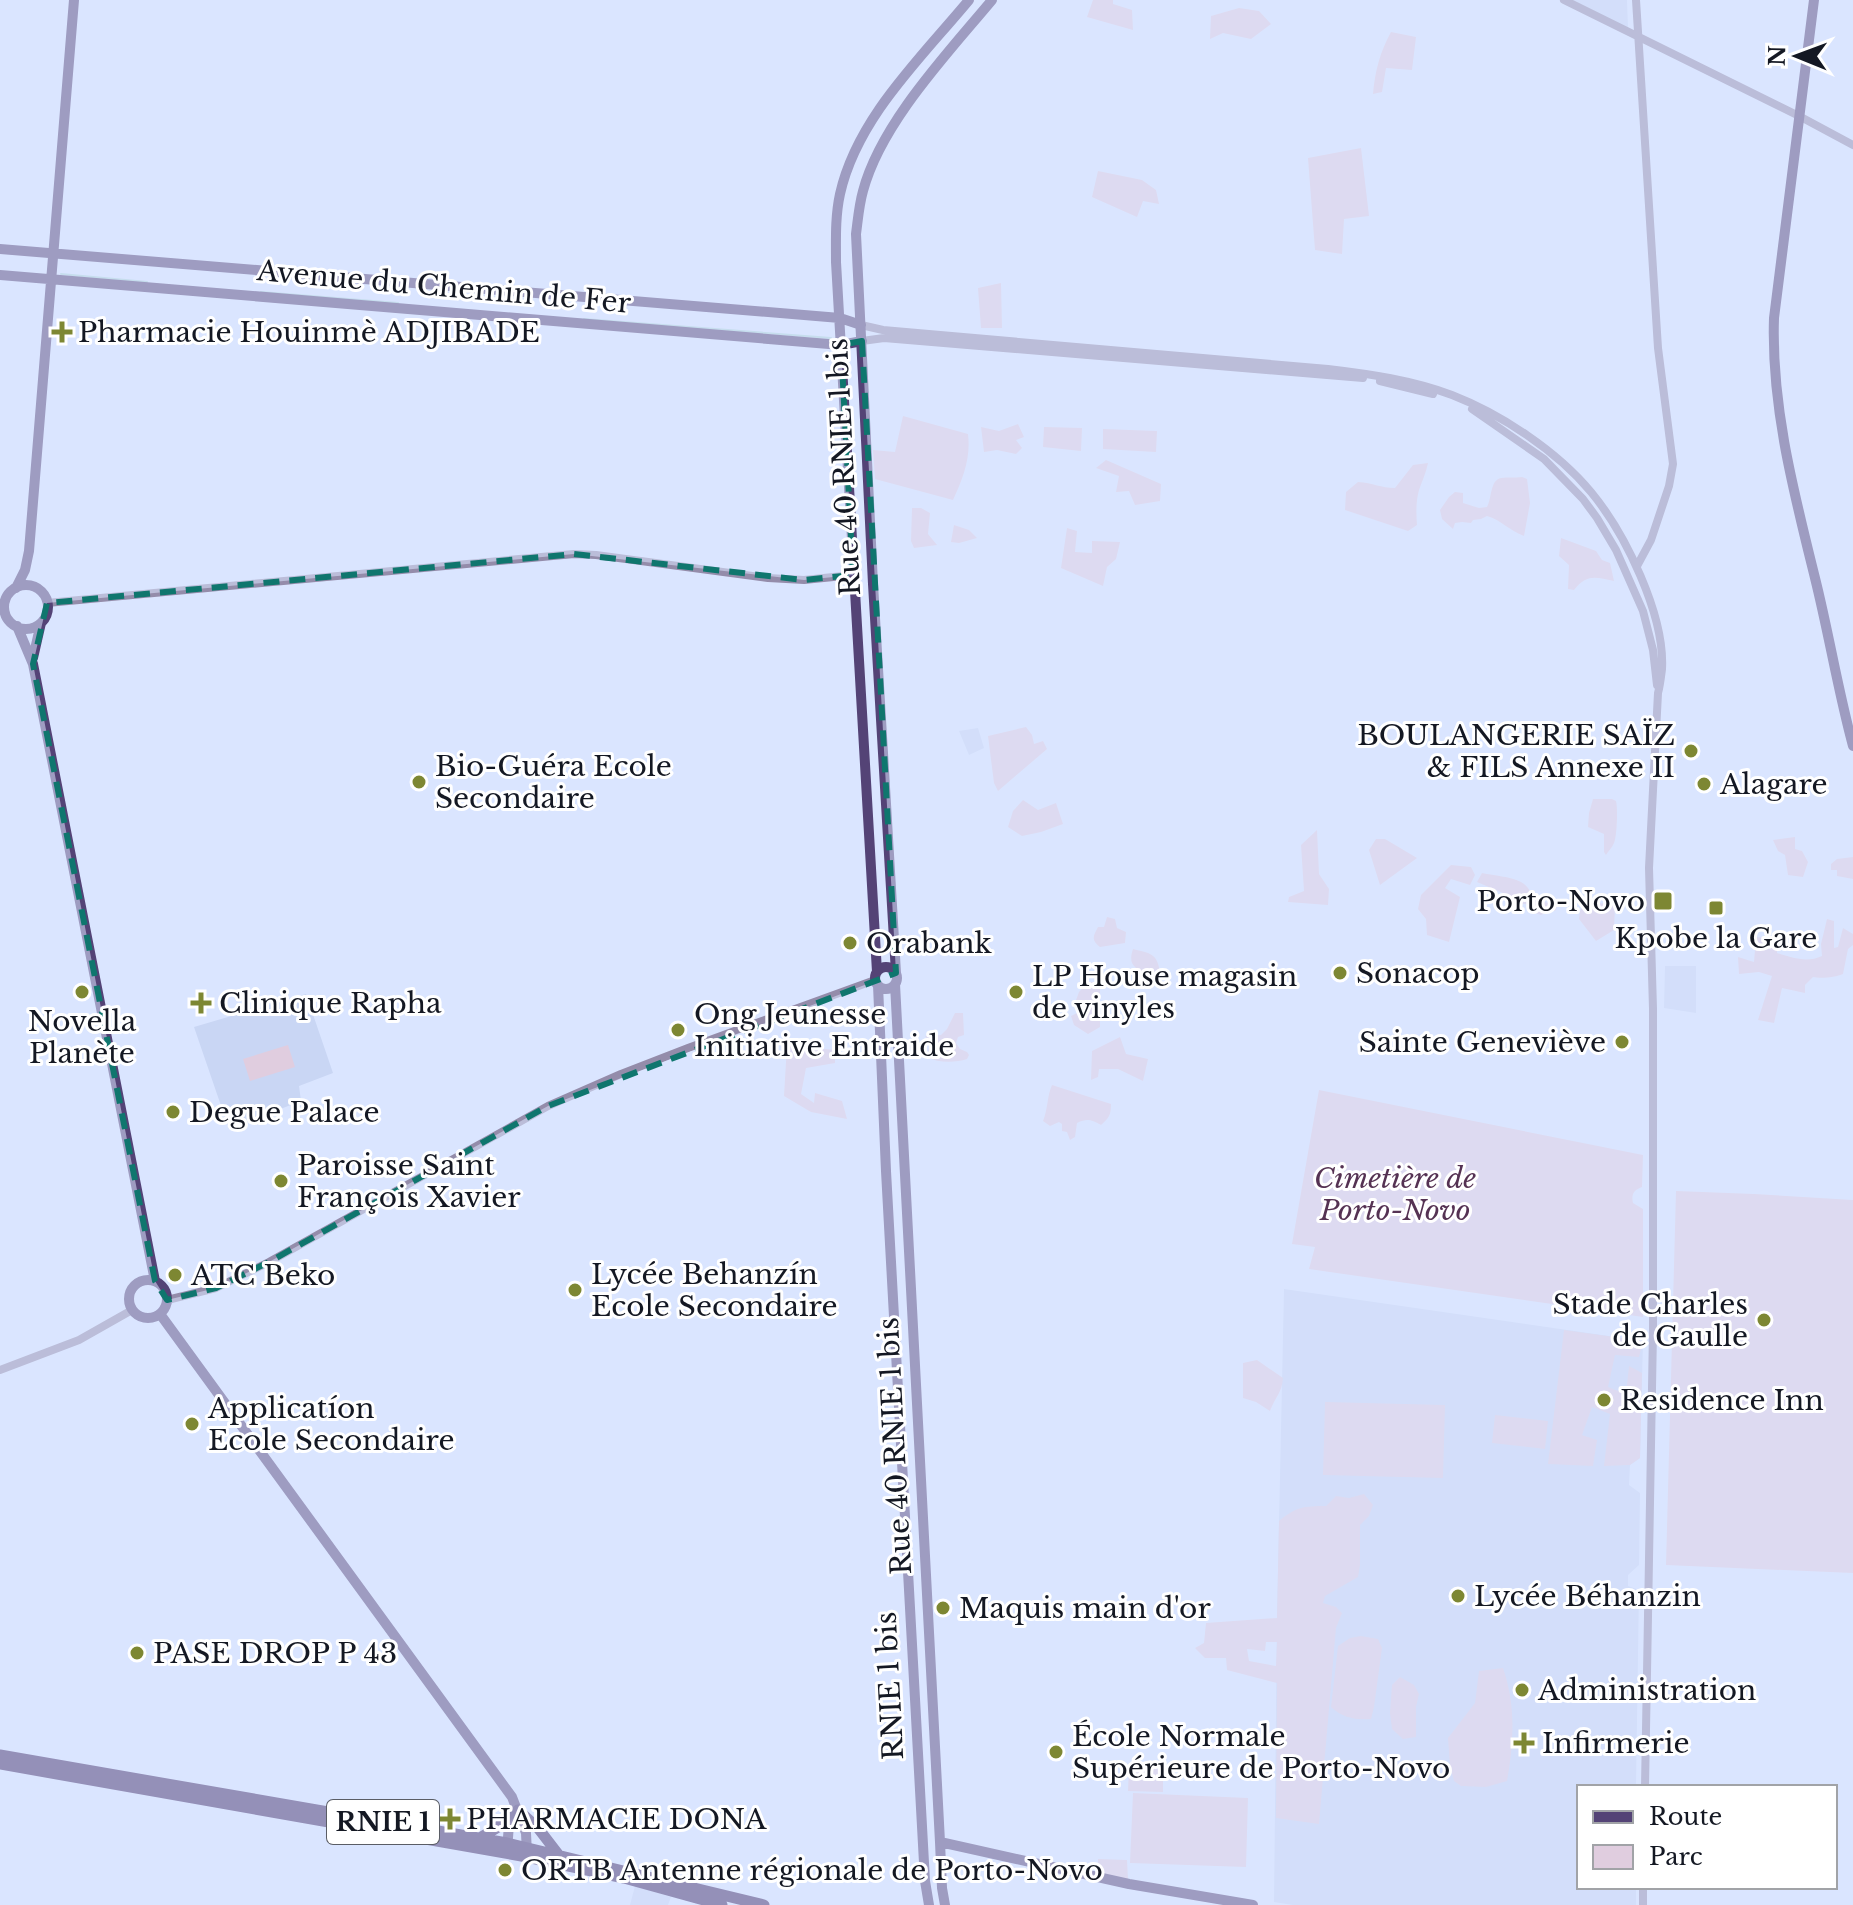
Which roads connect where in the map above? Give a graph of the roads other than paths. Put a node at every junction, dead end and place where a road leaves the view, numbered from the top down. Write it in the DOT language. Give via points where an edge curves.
graph roads {
  1 [pos="74,0"];
  2 [pos="969,0"];
  3 [pos="992,0"];
  4 [pos="1564,0"];
  5 [pos="1636,0"];
  6 [pos="1814,0"];
  7 [pos="1639,37"];
  8 [pos="1799,116"];
  9 [pos="1853,145"];
  10 [pos="0,249"];
  11 [pos="53,253"];
  12 [pos="0,275"];
  13 [pos="50,279"];
  14 [pos="840,318"];
  15 [pos="861,325"];
  16 [pos="884,334"];
  17 [pos="862,341"];
  18 [pos="841,345"];
  19 [pos="29,551"];
  20 [pos="1637,566"];
  21 [pos="853,575"];
  22 [pos="16,588"];
  23 [pos="37,588"];
  24 [pos="47,603"];
  25 [pos="2,610"];
  26 [pos="41,623"];
  27 [pos="17,626"];
  28 [pos="33,664"];
  29 [pos="1658,693"];
  30 [pos="1853,746"];
  31 [pos="876,979"];
  32 [pos="895,979"];
  33 [pos="155,1281"];
  34 [pos="167,1300"];
  35 [pos="132,1310"];
  36 [pos="160,1314"];
  37 [pos="0,1370"];
  38 [pos="0,1755"];
  39 [pos="0,1764"];
  40 [pos="1645,1785"];
  41 [pos="514,1812"];
  42 [pos="477,1839"];
  43 [pos="940,1842"];
  44 [pos="507,1848"];
  45 [pos="526,1852"];
  46 [pos="558,1855"];
  47 [pos="722,1905"];
  48 [pos="764,1905"];
  49 [pos="929,1905"];
  50 [pos="945,1905"];
  51 [pos="1253,1905"];
  1 -- 11 [label="main road"];
  2 -- 14 [label="main road, Rue 40 RNIE 1 bis" via="876,115 847,171 836,230"];
  3 -- 15 [label="main road, Rue 40 RNIE 1 bis" via="908,105 871,169 856,234"];
  4 -- 7 [label="street"];
  5 -- 7 [label="street"];
  6 -- 8 [label="main road"];
  7 -- 8 [label="street"];
  7 -- 20 [label="street" via="1658,348 1673,464 1651,540"];
  8 -- 9 [label="street"];
  8 -- 30 [label="main road" via="1774,318 1776,398"];
  10 -- 11 [label="main road, Avenue du Chemin de Fer"];
  11 -- 13 [label="main road"];
  11 -- 14 [label="main road, Avenue du Chemin de Fer"];
  12 -- 13 [label="main road, Avenue du Chemin de Fer"];
  13 -- 18 [label="main road, Avenue du Chemin de Fer"];
  13 -- 19 [label="main road"];
  14 -- 15 [label="main road, Avenue du Chemin de Fer"];
  14 -- 18 [label="main road, Rue 40 RNIE 1 bis"];
  15 -- 16 [label="street, Avenue du Chemin de Fer"];
  15 -- 17 [label="main road, Rue 40 RNIE 1 bis"];
  16 -- 17 [label="street, Avenue du Chemin de Fer"];
  16 -- 20 [label="street" via="1342,371 1441,391 1509,425 1570,469 1605,511"];
  16 -- 29 [label="street" via="1371,379 1454,401 1544,459 1583,499 1616,550 1637,597 1653,650"];
  17 -- 18 [label="main road, Avenue du Chemin de Fer"];
  17 -- 32 [label="main road, Rue 40 RNIE 1 bis"];
  18 -- 21 [label="main road, Rue 40 RNIE 1 bis"];
  19 -- 22 [label="main road"];
  19 -- 23 [label="main road"];
  20 -- 29 [label="street" via="1659,639"];
  21 -- 24 [label="street" via="792,580 574,554"];
  21 -- 31 [label="main road, Rue 40 RNIE 1 bis"];
  22 -- 23 [label="main road"];
  22 -- 25 [label="main road"];
  23 -- 24 [label="main road"];
  24 -- 26 [label="main road"];
  25 -- 27 [label="main road"];
  26 -- 27 [label="main road"];
  26 -- 28 [label="main road"];
  27 -- 28 [label="main road"];
  28 -- 33 [label="main road"];
  29 -- 40 [label="street" via="1649,868 1653,1331"];
  31 -- 32 [label="main road" via="888,989"];
  31 -- 32 [label="main road" via="887,967"];
  31 -- 34 [label="street" via="560,1101 256,1269 216,1288"];
  31 -- 49 [label="main road, RNIE 1 bis"];
  32 -- 43 [label="main road, Rue 40 RNIE 1 bis"];
  33 -- 34 [label="main road"];
  33 -- 35 [label="main road" via="143,1280 133,1287"];
  34 -- 36 [label="main road"];
  35 -- 36 [label="main road" via="148,1318"];
  35 -- 37 [label="street" via="79,1340"];
  36 -- 41 [label="main road" via="512,1797"];
  38 -- 42 [label="highway, RNIE 1"];
  39 -- 44 [label="highway, RNIE 1"];
  41 -- 42 [label="highway"];
  41 -- 44 [label="main road"];
  41 -- 45 [label="main road" via="526,1833"];
  41 -- 46 [label="highway" via="538,1828"];
  42 -- 44 [label="highway, RNIE 1"];
  43 -- 50 [label="main road, Rue 40 RNIE 1 bis"];
  43 -- 51 [label="main road"];
  44 -- 45 [label="highway, RNIE 1"];
  45 -- 46 [label="highway, RNIE 1"];
  45 -- 47 [label="highway, RNIE 1"];
  46 -- 48 [label="highway, RNIE 1"];
}
